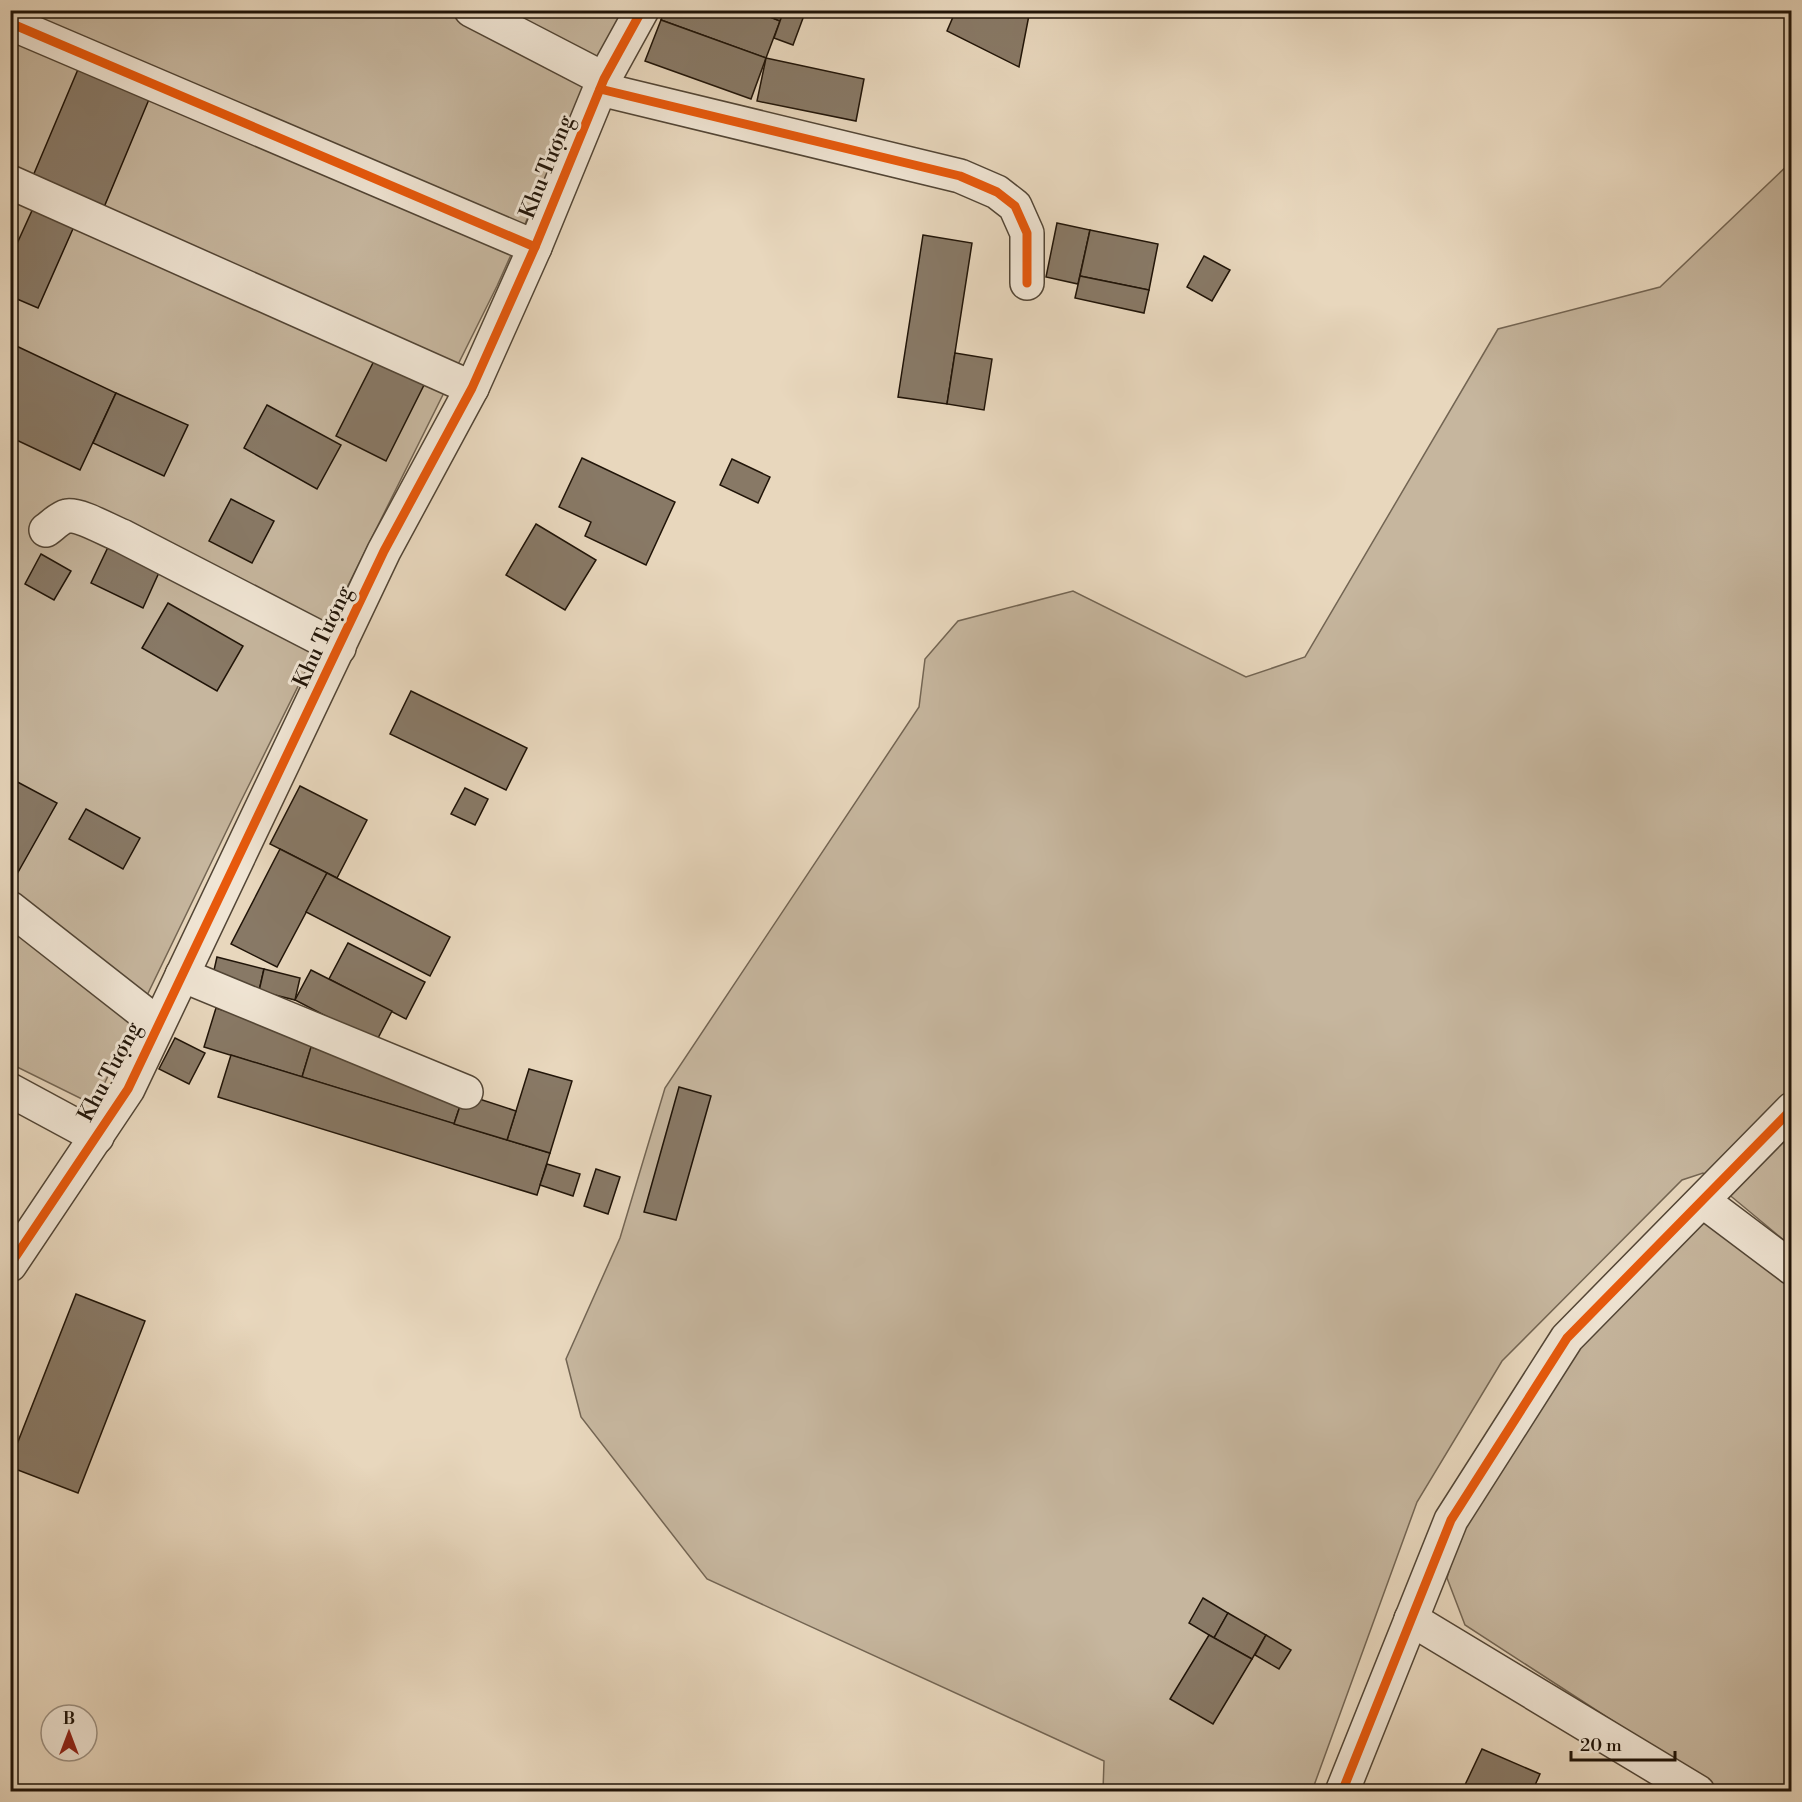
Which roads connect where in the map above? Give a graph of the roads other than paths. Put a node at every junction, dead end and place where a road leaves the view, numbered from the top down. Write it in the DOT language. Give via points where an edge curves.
graph roads {
  1 [pos="471,10"];
  2 [pos="642,10"];
  3 [pos="10,22"];
  4 [pos="602,84"];
  5 [pos="10,182"];
  6 [pos="535,247"];
  7 [pos="1027,283"];
  8 [pos="472,388"];
  9 [pos="46,530"];
  10 [pos="339,648"];
  11 [pos="10,908"];
  12 [pos="182,975"];
  13 [pos="158,1024"];
  14 [pos="10,1090"];
  15 [pos="466,1092"];
  16 [pos="1791,1109"];
  17 [pos="97,1137"];
  18 [pos="1703,1201"];
  19 [pos="10,1265"];
  20 [pos="1791,1268"];
  21 [pos="1412,1619"];
  22 [pos="1342,1791"];
  23 [pos="1698,1791"];
  1 -- 4 [label="street"];
  2 -- 4 [label="street, Khu Tượng"];
  3 -- 6 [label="street"];
  4 -- 6 [label="street, Khu Tượng"];
  4 -- 7 [label="street" via="960,176 997,192 1015,206 1027,233"];
  5 -- 8 [label="street"];
  6 -- 8 [label="street, Khu Tượng"];
  8 -- 10 [label="street, Khu Tượng" via="384,551"];
  9 -- 10 [label="street" via="67,516 93,524"];
  10 -- 12 [label="street, Khu Tượng"];
  11 -- 13 [label="street"];
  12 -- 13 [label="street, Khu Tượng"];
  12 -- 15 [label="street"];
  13 -- 17 [label="street, Khu Tượng" via="128,1089"];
  14 -- 17 [label="street"];
  16 -- 18 [label="street"];
  17 -- 19 [label="street, Khu Tượng"];
  18 -- 20 [label="street"];
  18 -- 21 [label="street" via="1567,1338 1451,1520"];
  21 -- 22 [label="street"];
  21 -- 23 [label="street"];
}
